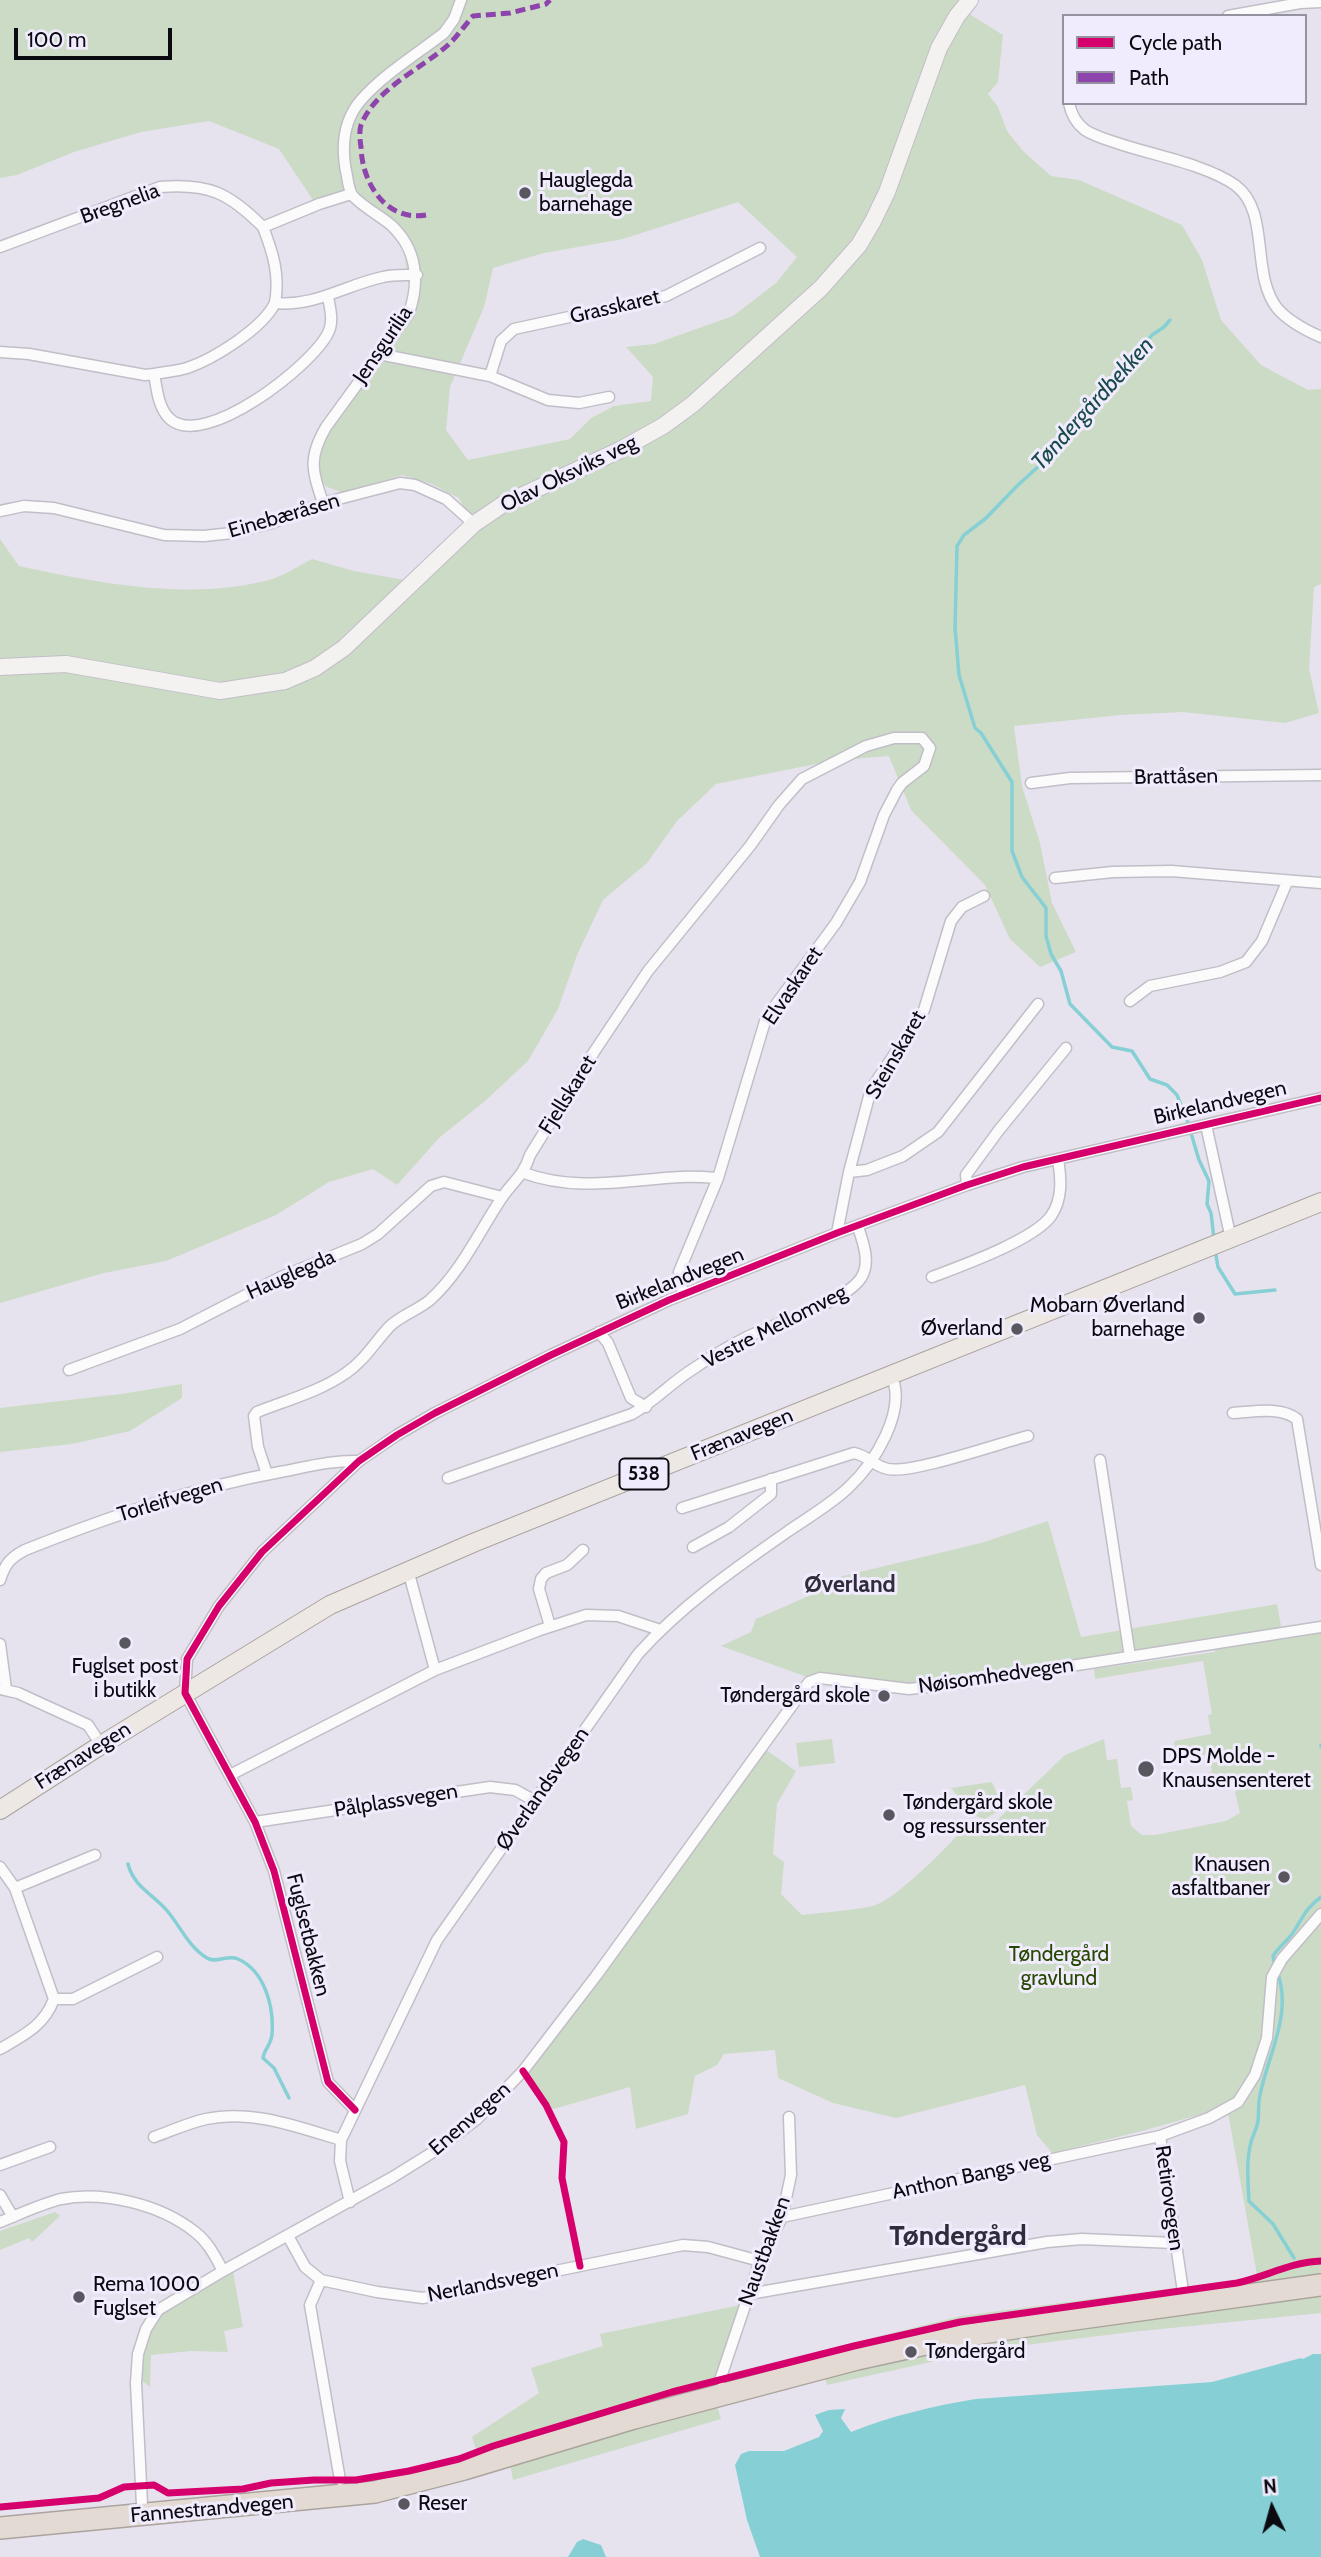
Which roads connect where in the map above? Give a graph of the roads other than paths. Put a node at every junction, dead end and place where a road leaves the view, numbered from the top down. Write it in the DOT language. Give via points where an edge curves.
graph roads {
  1 [pos="461,0"];
  2 [pos="970,0"];
  3 [pos="1321,2"];
  4 [pos="1239,14"];
  5 [pos="1070,105"];
  6 [pos="351,194"];
  7 [pos="263,227"];
  8 [pos="0,247"];
  9 [pos="760,248"];
  10 [pos="417,275"];
  11 [pos="328,297"];
  12 [pos="275,303"];
  13 [pos="1321,337"];
  14 [pos="0,352"];
  15 [pos="379,354"];
  16 [pos="154,374"];
  17 [pos="490,376"];
  18 [pos="608,397"];
  19 [pos="323,503"];
  20 [pos="0,511"];
  21 [pos="474,524"];
  22 [pos="0,667"];
  23 [pos="922,738"];
  24 [pos="1321,775"];
  25 [pos="1031,783"];
  26 [pos="1055,878"];
  27 [pos="1287,882"];
  28 [pos="1321,883"];
  29 [pos="984,896"];
  30 [pos="1130,1001"];
  31 [pos="1038,1004"];
  32 [pos="1066,1048"];
  33 [pos="1321,1098"];
  34 [pos="1206,1125"];
  35 [pos="1058,1158"];
  36 [pos="849,1172"];
  37 [pos="524,1173"];
  38 [pos="718,1178"];
  39 [pos="967,1185"];
  40 [pos="502,1197"];
  41 [pos="1321,1202"];
  42 [pos="858,1227"];
  43 [pos="837,1233"];
  44 [pos="1231,1239"];
  45 [pos="932,1277"];
  46 [pos="683,1294"];
  47 [pos="599,1332"];
  48 [pos="68,1370"];
  49 [pos="891,1375"];
  50 [pos="646,1407"];
  51 [pos="1233,1413"];
  52 [pos="1028,1436"];
  53 [pos="1100,1460"];
  54 [pos="359,1461"];
  55 [pos="871,1461"];
  56 [pos="267,1474"];
  57 [pos="448,1478"];
  58 [pos="771,1479"];
  59 [pos="682,1508"];
  60 [pos="693,1547"];
  61 [pos="583,1550"];
  62 [pos="1321,1565"];
  63 [pos="408,1570"];
  64 [pos="0,1580"];
  65 [pos="550,1626"];
  66 [pos="1321,1627"];
  67 [pos="660,1630"];
  68 [pos="0,1644"];
  69 [pos="1130,1657"];
  70 [pos="435,1671"];
  71 [pos="820,1678"];
  72 [pos="3,1689"];
  73 [pos="185,1693"];
  74 [pos="101,1745"];
  75 [pos="230,1775"];
  76 [pos="535,1801"];
  77 [pos="0,1810"];
  78 [pos="255,1822"];
  79 [pos="95,1855"];
  80 [pos="0,1867"];
  81 [pos="15,1888"];
  82 [pos="1321,1914"];
  83 [pos="157,1957"];
  84 [pos="54,2000"];
  85 [pos="0,2049"];
  86 [pos="355,2110"];
  87 [pos="789,2118"];
  88 [pos="1160,2136"];
  89 [pos="154,2137"];
  90 [pos="341,2140"];
  91 [pos="50,2147"];
  92 [pos="0,2165"];
  93 [pos="0,2195"];
  94 [pos="349,2202"];
  95 [pos="12,2217"];
  96 [pos="782,2217"];
  97 [pos="0,2222"];
  98 [pos="288,2236"];
  99 [pos="1174,2243"];
  100 [pos="760,2261"];
  101 [pos="223,2271"];
  102 [pos="321,2280"];
  103 [pos="1321,2285"];
  104 [pos="749,2294"];
  105 [pos="1185,2305"];
  106 [pos="720,2380"];
  107 [pos="340,2480"];
  108 [pos="422,2480"];
  109 [pos="142,2505"];
  110 [pos="0,2518"];
  111 [pos="0,2528"];
  1 -- 6 [label="street" via="444,33 361,100 349,118 343,139"];
  2 -- 21 [label="street, Olav Oksviks veg" via="939,48 887,192 859,245 821,288 663,426 502,505"];
  3 -- 4 [label="street"];
  5 -- 13 [label="street" via="1076,121 1096,136 1204,171 1238,187 1254,214 1271,298 1286,317"];
  6 -- 7 [label="street"];
  6 -- 10 [label="street" via="407,244"];
  7 -- 8 [label="street, Bregnelia" via="230,198 205,188 160,187"];
  7 -- 12 [label="street" via="276,268"];
  9 -- 17 [label="street, Grasskaret" via="666,296 513,329 501,341"];
  10 -- 11 [label="street" via="382,277"];
  10 -- 15 [label="street, Jensgurilia" via="408,313"];
  11 -- 12 [label="street" via="292,305"];
  11 -- 16 [label="street" via="330,332 317,349 257,400 223,418 200,426 171,420 161,408"];
  12 -- 16 [label="street" via="245,336 188,368"];
  14 -- 16 [label="street"];
  15 -- 17 [label="street"];
  15 -- 19 [label="street, Jensgurilia" via="318,441 312,465"];
  17 -- 18 [label="street" via="548,400 579,403"];
  19 -- 20 [label="street, Einebæråsen" via="272,523 204,537 164,535 54,508 24,506"];
  19 -- 21 [label="street, Einebæråsen" via="400,483 415,485 446,499"];
  21 -- 22 [label="street, Olav Oksviks veg" via="344,648 285,681 220,691 66,664"];
  23 -- 37 [label="street, Fjellskaret" via="894,738 866,746 802,779 648,971 530,1155"];
  23 -- 38 [label="street, Elvaskaret" via="930,748 924,766 897,790 860,882 836,923 766,1018"];
  24 -- 25 [label="street, Brattåsen" via="1070,778"];
  26 -- 27 [label="street" via="1171,871"];
  27 -- 28 [label="street"];
  27 -- 30 [label="street" via="1262,941 1246,962 1150,986"];
  29 -- 36 [label="street, Steinskaret" via="962,907 951,921 924,1010 872,1089"];
  31 -- 36 [label="street" via="938,1132 904,1156"];
  32 -- 39 [label="street" via="966,1175"];
  33 -- 34 [label="street, Birkelandvegen"];
  34 -- 35 [label="street, Birkelandvegen"];
  34 -- 44 [label="street, Birkelandvegen"];
  35 -- 39 [label="street, Birkelandvegen"];
  35 -- 45 [label="street" via="1059,1197 1051,1216 1033,1231"];
  36 -- 43 [label="street, Steinskaret"];
  37 -- 38 [label="street" via="564,1184"];
  37 -- 40 [label="street, Fjellskaret"];
  38 -- 46 [label="street, Elvaskaret" via="679,1272"];
  39 -- 42 [label="street, Birkelandvegen"];
  40 -- 48 [label="street, Hauglegda" via="444,1182 430,1186 362,1244 281,1277 180,1329"];
  40 -- 56 [label="street, Fjellskaret" via="443,1286 392,1324 360,1362 309,1393 257,1412 253,1422"];
  41 -- 44 [label="main road, Frænavegen / 538"];
  42 -- 43 [label="street, Birkelandvegen"];
  42 -- 50 [label="street, Vestre Mellomveg" via="865,1266 852,1287 736,1343"];
  43 -- 46 [label="street, Birkelandvegen"];
  44 -- 49 [label="main road, Frænavegen / 538"];
  46 -- 47 [label="street, Birkelandvegen"];
  47 -- 50 [label="street, Birkelandvegen" via="631,1398"];
  47 -- 54 [label="street, Birkelandvegen" via="435,1413"];
  49 -- 55 [label="street, Øverlandsvegen" via="897,1392 890,1426"];
  49 -- 63 [label="main road, Frænavegen / 538"];
  50 -- 57 [label="street, Vestre Mellomveg"];
  51 -- 62 [label="street" via="1279,1412 1297,1419"];
  52 -- 55 [label="street" via="906,1469 889,1469"];
  53 -- 69 [label="street"];
  54 -- 56 [label="street, Torleifvegen" via="334,1460"];
  54 -- 73 [label="street, Birkelandvegen" via="262,1552 219,1606 187,1659"];
  55 -- 58 [label="street" via="867,1455 854,1453"];
  55 -- 67 [label="street, Øverlandsvegen" via="848,1489"];
  56 -- 64 [label="street, Torleifvegen" via="158,1501 55,1538 12,1558"];
  58 -- 59 [label="street"];
  58 -- 60 [label="street" via="771,1494 729,1527"];
  61 -- 65 [label="street" via="541,1579"];
  63 -- 70 [label="street"];
  63 -- 73 [label="main road, Frænavegen / 538" via="330,1605"];
  65 -- 67 [label="street" via="586,1615 618,1616"];
  65 -- 70 [label="street"];
  66 -- 69 [label="street, Nøisomhedvegen"];
  67 -- 76 [label="street, Øverlandsvegen" via="638,1654"];
  68 -- 72 [label="street"];
  69 -- 71 [label="street, Nøisomhedvegen" via="908,1689"];
  70 -- 75 [label="street"];
  71 -- 94 [label="street, Enenvegen" via="809,1682 514,2081 455,2137"];
  72 -- 74 [label="street" via="88,1726"];
  73 -- 74 [label="main road, Frænavegen / 538"];
  73 -- 75 [label="street, Fuglsetbakken"];
  74 -- 77 [label="main road, Frænavegen / 538"];
  75 -- 78 [label="street, Fuglsetbakken"];
  76 -- 78 [label="street, Pålplassvegen" via="514,1790 490,1787"];
  76 -- 86 [label="street, Øverlandsvegen" via="437,1940"];
  78 -- 86 [label="street, Fuglsetbakken" via="274,1871 328,2082"];
  79 -- 81 [label="street"];
  80 -- 81 [label="street"];
  81 -- 84 [label="street"];
  82 -- 88 [label="street, Retirovegen" via="1272,1977 1267,2038 1255,2075 1238,2102"];
  83 -- 84 [label="street" via="73,1999"];
  84 -- 85 [label="street" via="38,2026"];
  86 -- 90 [label="street, Øverlandsvegen"];
  87 -- 96 [label="street, Naustbakken" via="790,2175"];
  88 -- 96 [label="street, Anthon Bangs veg"];
  88 -- 99 [label="street, Retirovegen"];
  89 -- 90 [label="street" via="204,2120 242,2117 282,2122"];
  90 -- 94 [label="street, Øverlandsvegen" via="340,2161"];
  91 -- 92 [label="street"];
  93 -- 95 [label="street"];
  94 -- 98 [label="street, Enenvegen"];
  95 -- 97 [label="street"];
  95 -- 101 [label="street" via="59,2200 94,2195 122,2198 194,2231"];
  96 -- 100 [label="street, Naustbakken"];
  98 -- 101 [label="street, Enenvegen"];
  98 -- 102 [label="street" via="305,2267"];
  99 -- 104 [label="street" via="1046,2242"];
  99 -- 105 [label="street, Retirovegen"];
  100 -- 102 [label="street, Nerlandsvegen" via="683,2245 423,2298"];
  100 -- 104 [label="street, Naustbakken"];
  101 -- 109 [label="street, Enenvegen" via="158,2310 146,2329 136,2383"];
  102 -- 107 [label="street" via="310,2305"];
  103 -- 105 [label="highway, Fannestrandvegen"];
  104 -- 106 [label="street, Naustbakken"];
  105 -- 108 [label="highway, Fannestrandvegen" via="962,2336 857,2359"];
  108 -- 109 [label="highway, Fannestrandvegen"];
  108 -- 111 [label="highway, Fannestrandvegen" via="335,2498"];
  109 -- 110 [label="highway, Fannestrandvegen"];
}
